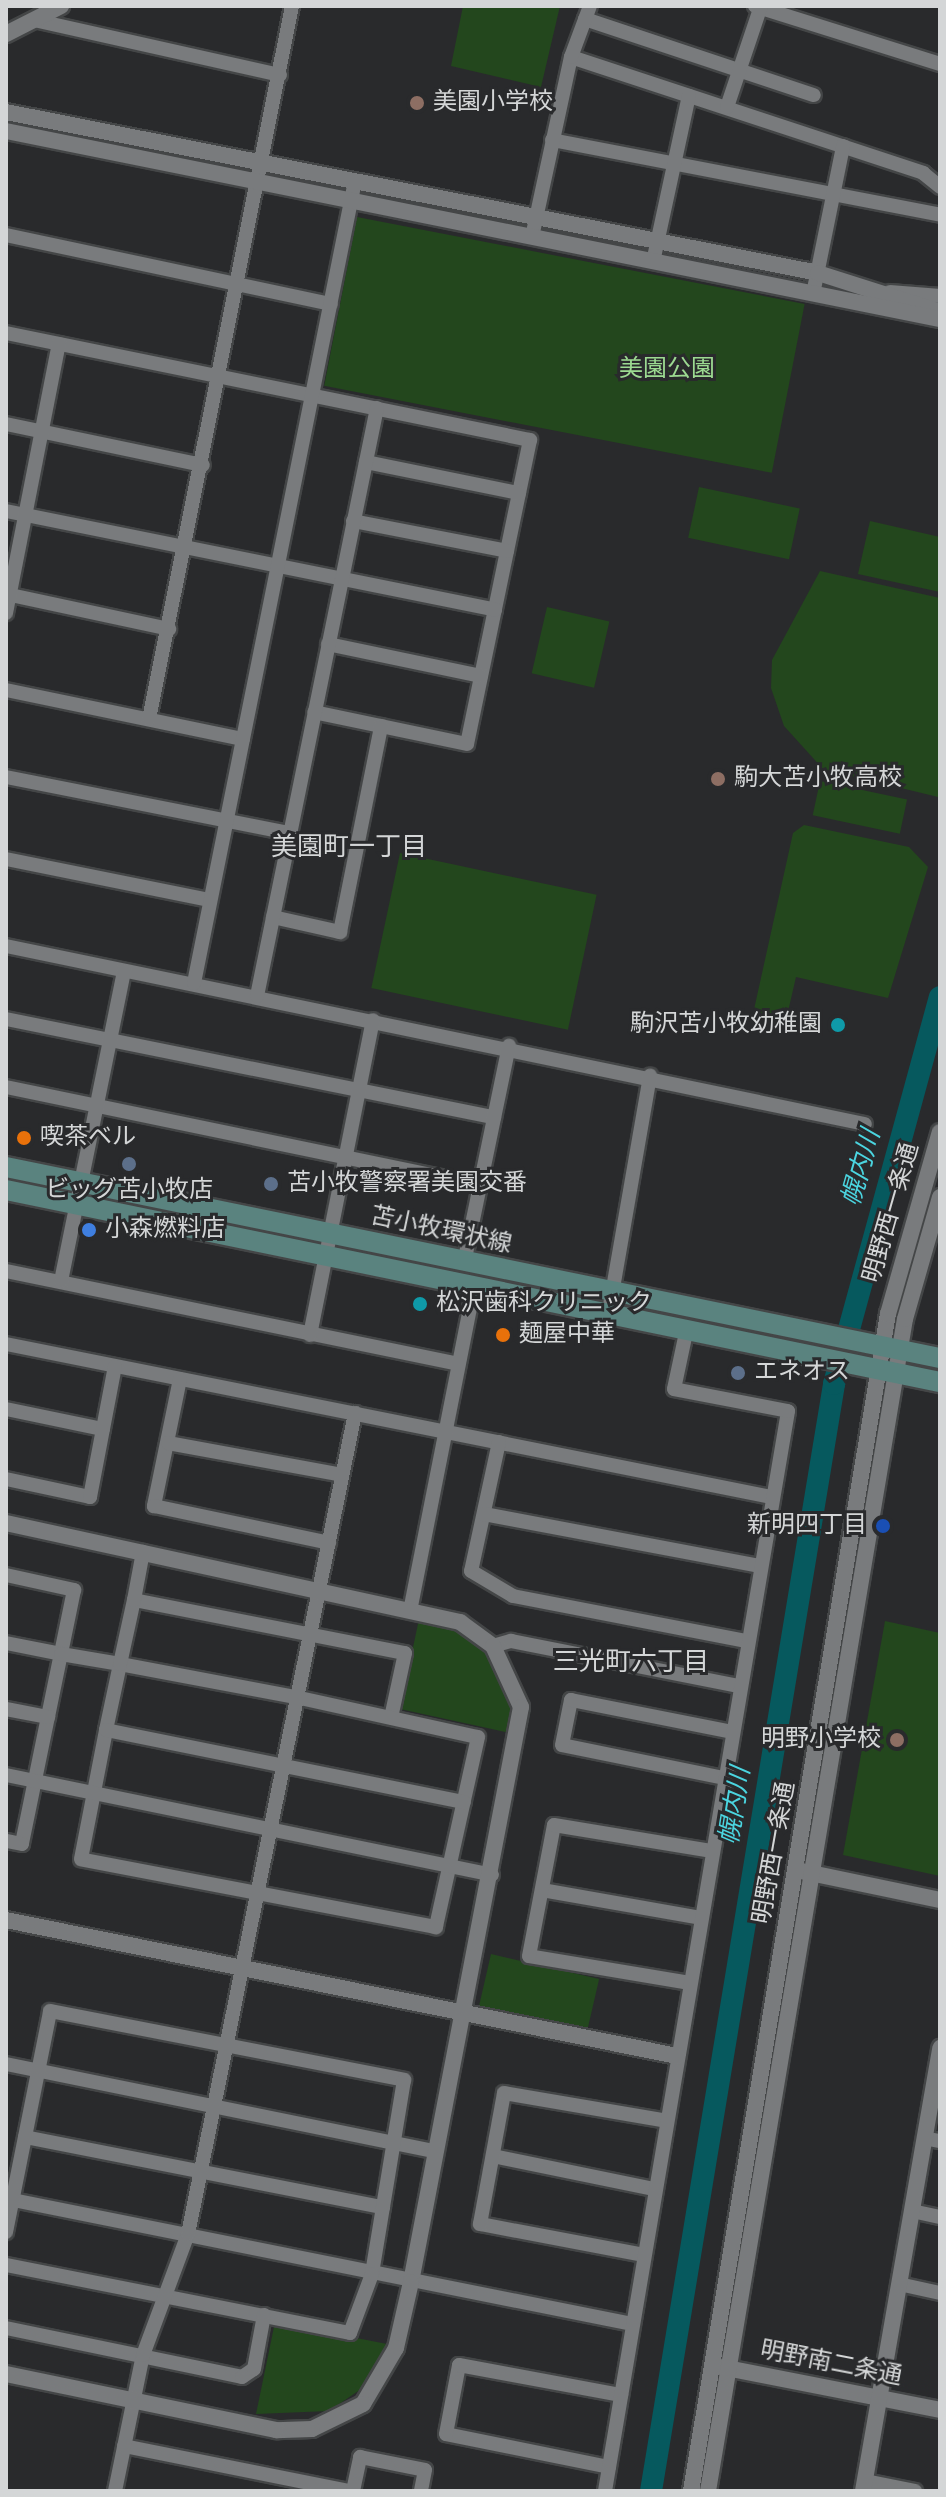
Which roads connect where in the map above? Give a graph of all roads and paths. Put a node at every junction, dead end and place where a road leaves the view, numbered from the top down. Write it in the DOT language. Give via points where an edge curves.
graph roads {
  1 [pos="61,6"];
  2 [pos="292,6"];
  3 [pos="759,7"];
  4 [pos="587,12"];
  5 [pos="34,20"];
  6 [pos="6,34"];
  7 [pos="571,57"];
  8 [pos="940,64"];
  9 [pos="738,69"];
  10 [pos="280,75"];
  11 [pos="814,95"];
  12 [pos="689,96"];
  13 [pos="727,107"];
  14 [pos="6,112"];
  15 [pos="6,131"];
  16 [pos="552,140"];
  17 [pos="843,146"];
  18 [pos="673,162"];
  19 [pos="263,166"];
  20 [pos="260,184"];
  21 [pos="354,186"];
  22 [pos="940,187"];
  23 [pos="832,194"];
  24 [pos="351,203"];
  25 [pos="940,215"];
  26 [pos="533,229"];
  27 [pos="6,235"];
  28 [pos="656,245"];
  29 [pos="653,262"];
  30 [pos="818,273"];
  31 [pos="241,284"];
  32 [pos="890,292"];
  33 [pos="813,294"];
  34 [pos="940,296"];
  35 [pos="331,304"];
  36 [pos="940,312"];
  37 [pos="940,319"];
  38 [pos="6,333"];
  39 [pos="59,344"];
  40 [pos="220,375"];
  41 [pos="313,394"];
  42 [pos="377,408"];
  43 [pos="6,424"];
  44 [pos="41,431"];
  45 [pos="366,462"];
  46 [pos="203,465"];
  47 [pos="519,493"];
  48 [pos="6,511"];
  49 [pos="26,515"];
  50 [pos="353,521"];
  51 [pos="187,548"];
  52 [pos="507,551"];
  53 [pos="278,566"];
  54 [pos="341,579"];
  55 [pos="8,595"];
  56 [pos="495,610"];
  57 [pos="6,613"];
  58 [pos="169,629"];
  59 [pos="328,644"];
  60 [pos="481,676"];
  61 [pos="6,690"];
  62 [pos="314,712"];
  63 [pos="149,719"];
  64 [pos="381,726"];
  65 [pos="243,739"];
  66 [pos="6,777"];
  67 [pos="226,820"];
  68 [pos="290,833"];
  69 [pos="6,859"];
  70 [pos="210,900"];
  71 [pos="273,917"];
  72 [pos="6,946"];
  73 [pos="124,971"];
  74 [pos="194,983"];
  75 [pos="257,996"];
  76 [pos="6,1019"];
  77 [pos="373,1020"];
  78 [pos="110,1041"];
  79 [pos="509,1046"];
  80 [pos="650,1076"];
  81 [pos="6,1087"];
  82 [pos="359,1092"];
  83 [pos="96,1105"];
  84 [pos="494,1117"];
  85 [pos="865,1124"];
  86 [pos="940,1132"];
  87 [pos="345,1157"];
  88 [pos="6,1167"];
  89 [pos="81,1182"];
  90 [pos="480,1185"];
  91 [pos="6,1190"];
  92 [pos="940,1197"];
  93 [pos="78,1205"];
  94 [pos="916,1215"];
  95 [pos="937,1220"];
  96 [pos="330,1234"];
  97 [pos="325,1258"];
  98 [pos="464,1263"];
  99 [pos="6,1271"];
  100 [pos="61,1281"];
  101 [pos="474,1288"];
  102 [pos="610,1302"];
  103 [pos="687,1328"];
  104 [pos="310,1335"];
  105 [pos="6,1344"];
  106 [pos="885,1348"];
  107 [pos="940,1358"];
  108 [pos="458,1364"];
  109 [pos="115,1366"];
  110 [pos="881,1370"];
  111 [pos="180,1379"];
  112 [pos="940,1382"];
  113 [pos="6,1409"];
  114 [pos="355,1413"];
  115 [pos="103,1429"];
  116 [pos="446,1430"];
  117 [pos="499,1442"];
  118 [pos="168,1443"];
  119 [pos="342,1475"];
  120 [pos="6,1479"];
  121 [pos="772,1497"];
  122 [pos="484,1514"];
  123 [pos="6,1523"];
  124 [pos="329,1543"];
  125 [pos="143,1552"];
  126 [pos="759,1566"];
  127 [pos="6,1575"];
  128 [pos="320,1589"];
  129 [pos="134,1600"];
  130 [pos="411,1606"];
  131 [pos="311,1631"];
  132 [pos="747,1641"];
  133 [pos="6,1643"];
  134 [pos="493,1646"];
  135 [pos="61,1654"];
  136 [pos="120,1664"];
  137 [pos="739,1686"];
  138 [pos="300,1698"];
  139 [pos="6,1709"];
  140 [pos="48,1717"];
  141 [pos="391,1718"];
  142 [pos="106,1730"];
  143 [pos="732,1732"];
  144 [pos="286,1765"];
  145 [pos="6,1775"];
  146 [pos="724,1778"];
  147 [pos="35,1781"];
  148 [pos="95,1793"];
  149 [pos="464,1802"];
  150 [pos="272,1828"];
  151 [pos="6,1841"];
  152 [pos="711,1851"];
  153 [pos="451,1864"];
  154 [pos="804,1872"];
  155 [pos="492,1875"];
  156 [pos="542,1890"];
  157 [pos="257,1894"];
  158 [pos="940,1900"];
  159 [pos="701,1918"];
  160 [pos="6,1920"];
  161 [pos="245,1967"];
  162 [pos="690,1983"];
  163 [pos="463,2014"];
  164 [pos="228,2044"];
  165 [pos="677,2056"];
  166 [pos="939,2059"];
  167 [pos="6,2064"];
  168 [pos="37,2070"];
  169 [pos="213,2106"];
  170 [pos="667,2121"];
  171 [pos="25,2137"];
  172 [pos="932,2139"];
  173 [pos="394,2143"];
  174 [pos="435,2151"];
  175 [pos="493,2156"];
  176 [pos="201,2172"];
  177 [pos="654,2189"];
  178 [pos="13,2200"];
  179 [pos="383,2207"];
  180 [pos="912,2211"];
  181 [pos="940,2217"];
  182 [pos="6,2232"];
  183 [pos="188,2234"];
  184 [pos="644,2255"];
  185 [pos="6,2265"];
  186 [pos="372,2274"];
  187 [pos="411,2282"];
  188 [pos="899,2284"];
  189 [pos="940,2293"];
  190 [pos="166,2294"];
  191 [pos="264,2315"];
  192 [pos="632,2324"];
  193 [pos="6,2328"];
  194 [pos="143,2355"];
  195 [pos="720,2366"];
  196 [pos="6,2374"];
  197 [pos="621,2395"];
  198 [pos="879,2398"];
  199 [pos="134,2400"];
  200 [pos="940,2410"];
  201 [pos="124,2446"];
  202 [pos="609,2467"];
  203 [pos="864,2486"];
  204 [pos="115,2491"];
  205 [pos="352,2491"];
  206 [pos="421,2491"];
  207 [pos="605,2491"];
  208 [pos="691,2491"];
  209 [pos="708,2491"];
  210 [pos="915,2491"];
  1 -- 5 [label="street"];
  2 -- 10 [label="street"];
  3 -- 8 [label="street"];
  3 -- 9 [label="street"];
  4 -- 7 [label="street"];
  4 -- 9 [label="street"];
  5 -- 6 [label="street"];
  5 -- 10 [label="street"];
  7 -- 12 [label="street"];
  7 -- 16 [label="street"];
  9 -- 11 [label="street"];
  9 -- 13 [label="street"];
  10 -- 19 [label="street"];
  12 -- 13 [label="street"];
  12 -- 18 [label="street"];
  13 -- 17 [label="street"];
  14 -- 19 [label="street"];
  15 -- 20 [label="street"];
  16 -- 18 [label="street"];
  16 -- 26 [label="street"];
  17 -- 22 [label="street" via="923,173"];
  17 -- 23 [label="street"];
  18 -- 23 [label="street"];
  18 -- 28 [label="street"];
  19 -- 20 [label="street"];
  19 -- 21 [label="street"];
  20 -- 24 [label="street"];
  20 -- 31 [label="street"];
  21 -- 24 [label="street"];
  21 -- 26 [label="street"];
  23 -- 25 [label="street"];
  23 -- 30 [label="street"];
  24 -- 26 [label="street"];
  24 -- 35 [label="street"];
  26 -- 28 [label="street"];
  26 -- 29 [label="street"];
  27 -- 31 [label="street"];
  28 -- 29 [label="street"];
  28 -- 30 [label="street"];
  29 -- 33 [label="street"];
  30 -- 32 [label="street"];
  30 -- 33 [label="street"];
  31 -- 35 [label="street"];
  31 -- 40 [label="street"];
  32 -- 34 [label="street"];
  32 -- 36 [label="street"];
  33 -- 37 [label="street"];
  35 -- 41 [label="street"];
  38 -- 39 [label="street"];
  39 -- 40 [label="street"];
  39 -- 44 [label="street"];
  40 -- 41 [label="street"];
  40 -- 46 [label="street"];
  41 -- 42 [label="street"];
  41 -- 53 [label="street"];
  42 -- 45 [label="street"];
  42 -- 47 [label="street" via="530,440"];
  43 -- 44 [label="street"];
  44 -- 46 [label="street"];
  44 -- 49 [label="street"];
  45 -- 47 [label="street"];
  45 -- 50 [label="street"];
  46 -- 51 [label="street"];
  47 -- 52 [label="street"];
  48 -- 49 [label="street"];
  49 -- 51 [label="street"];
  49 -- 55 [label="street"];
  50 -- 52 [label="street"];
  50 -- 54 [label="street"];
  51 -- 53 [label="street"];
  51 -- 58 [label="street"];
  52 -- 56 [label="street"];
  53 -- 54 [label="street"];
  53 -- 65 [label="street"];
  54 -- 56 [label="street"];
  54 -- 59 [label="street"];
  55 -- 57 [label="street"];
  55 -- 58 [label="street"];
  56 -- 60 [label="street"];
  58 -- 63 [label="street"];
  59 -- 60 [label="street"];
  59 -- 62 [label="street"];
  60 -- 64 [label="street" via="467,744"];
  61 -- 63 [label="street"];
  62 -- 64 [label="street"];
  62 -- 68 [label="street"];
  63 -- 65 [label="street"];
  64 -- 71 [label="street" via="340,932"];
  65 -- 67 [label="street"];
  66 -- 67 [label="street"];
  67 -- 68 [label="street"];
  67 -- 70 [label="street"];
  68 -- 71 [label="street"];
  69 -- 70 [label="street"];
  70 -- 74 [label="street"];
  71 -- 75 [label="street"];
  72 -- 73 [label="street"];
  73 -- 74 [label="street"];
  73 -- 78 [label="street"];
  74 -- 75 [label="street"];
  75 -- 77 [label="street"];
  76 -- 78 [label="street"];
  77 -- 79 [label="street"];
  77 -- 82 [label="street"];
  78 -- 82 [label="street"];
  78 -- 83 [label="street"];
  79 -- 80 [label="street"];
  79 -- 84 [label="street"];
  80 -- 85 [label="street"];
  80 -- 102 [label="street"];
  81 -- 83 [label="street"];
  82 -- 84 [label="street"];
  82 -- 87 [label="street"];
  83 -- 87 [label="street"];
  83 -- 89 [label="street"];
  84 -- 90 [label="street"];
  86 -- 94 [label="street, 明野西一条通"];
  87 -- 90 [label="street"];
  87 -- 96 [label="street"];
  88 -- 89 [label="main road, 苫小牧環状線"];
  89 -- 93 [label="street"];
  89 -- 96 [label="main road, 苫小牧環状線"];
  90 -- 98 [label="street"];
  91 -- 93 [label="main road, 苫小牧環状線"];
  92 -- 95 [label="street, 明野西一条通"];
  93 -- 97 [label="main road, 苫小牧環状線"];
  93 -- 100 [label="street"];
  94 -- 95 [label="street"];
  94 -- 106 [label="street, 明野西一条通"];
  95 -- 106 [label="street, 明野西一条通"];
  96 -- 97 [label="street"];
  96 -- 98 [label="main road, 苫小牧環状線"];
  97 -- 101 [label="main road, 苫小牧環状線"];
  97 -- 104 [label="street"];
  98 -- 102 [label="main road, 苫小牧環状線"];
  99 -- 100 [label="street"];
  100 -- 104 [label="street"];
  101 -- 102 [label="main road, 苫小牧環状線"];
  101 -- 108 [label="street"];
  102 -- 103 [label="main road, 苫小牧環状線"];
  102 -- 106 [label="main road, 苫小牧環状線"];
  103 -- 110 [label="main road, 苫小牧環状線"];
  103 -- 121 [label="street" via="674,1389 788,1411"];
  104 -- 108 [label="street"];
  105 -- 109 [label="street"];
  106 -- 107 [label="main road, 苫小牧環状線"];
  106 -- 110 [label="street, 明野西一条通"];
  108 -- 116 [label="street"];
  109 -- 111 [label="street"];
  109 -- 115 [label="street"];
  110 -- 112 [label="main road, 苫小牧環状線"];
  110 -- 154 [label="street, 明野西一条通"];
  111 -- 114 [label="street"];
  111 -- 118 [label="street"];
  113 -- 115 [label="street"];
  114 -- 116 [label="street"];
  114 -- 119 [label="street"];
  115 -- 120 [label="street" via="90,1497"];
  116 -- 117 [label="street"];
  116 -- 130 [label="street"];
  117 -- 121 [label="street"];
  117 -- 122 [label="street"];
  118 -- 119 [label="street"];
  118 -- 124 [label="street" via="154,1506"];
  119 -- 124 [label="street"];
  121 -- 126 [label="street"];
  122 -- 126 [label="street"];
  122 -- 132 [label="street" via="471,1571 513,1596"];
  123 -- 125 [label="street"];
  124 -- 128 [label="street"];
  125 -- 128 [label="street"];
  125 -- 129 [label="street"];
  126 -- 132 [label="street"];
  127 -- 135 [label="street" via="74,1590"];
  128 -- 130 [label="street"];
  128 -- 131 [label="street"];
  129 -- 131 [label="street"];
  129 -- 136 [label="street"];
  130 -- 134 [label="street" via="460,1622"];
  131 -- 138 [label="street"];
  131 -- 141 [label="street" via="405,1653"];
  132 -- 137 [label="street"];
  133 -- 135 [label="street"];
  134 -- 137 [label="street" via="511,1641"];
  134 -- 155 [label="street" via="521,1707"];
  135 -- 136 [label="street"];
  135 -- 140 [label="street"];
  136 -- 138 [label="street"];
  136 -- 142 [label="street"];
  137 -- 143 [label="street"];
  138 -- 141 [label="street"];
  138 -- 144 [label="street"];
  139 -- 140 [label="street"];
  140 -- 147 [label="street"];
  141 -- 149 [label="street" via="478,1737"];
  142 -- 144 [label="street"];
  142 -- 148 [label="street"];
  143 -- 146 [label="street"];
  143 -- 146 [label="street" via="571,1700 562,1745"];
  144 -- 149 [label="street"];
  144 -- 150 [label="street"];
  145 -- 147 [label="street"];
  146 -- 152 [label="street"];
  147 -- 148 [label="street"];
  147 -- 151 [label="street" via="22,1844"];
  148 -- 150 [label="street"];
  148 -- 157 [label="street" via="81,1859"];
  149 -- 153 [label="street"];
  150 -- 153 [label="street"];
  150 -- 157 [label="street"];
  152 -- 156 [label="street" via="554,1825"];
  152 -- 159 [label="street"];
  153 -- 155 [label="street"];
  153 -- 157 [label="street" via="436,1927"];
  154 -- 158 [label="street"];
  154 -- 195 [label="street, 明野西一条通"];
  155 -- 163 [label="street"];
  156 -- 159 [label="street"];
  156 -- 162 [label="street" via="529,1956"];
  157 -- 161 [label="street"];
  159 -- 162 [label="street"];
  160 -- 161 [label="street"];
  161 -- 163 [label="street"];
  161 -- 164 [label="street"];
  162 -- 165 [label="street"];
  163 -- 165 [label="street"];
  163 -- 174 [label="street"];
  164 -- 168 [label="street" via="50,2011"];
  164 -- 169 [label="street"];
  164 -- 173 [label="street" via="404,2080"];
  165 -- 170 [label="street"];
  166 -- 172 [label="street"];
  167 -- 168 [label="street"];
  168 -- 169 [label="street"];
  168 -- 171 [label="street"];
  169 -- 173 [label="street"];
  169 -- 176 [label="street"];
  170 -- 175 [label="street" via="504,2093"];
  170 -- 177 [label="street"];
  171 -- 176 [label="street"];
  171 -- 178 [label="street"];
  172 -- 180 [label="street"];
  173 -- 174 [label="street"];
  173 -- 179 [label="street"];
  174 -- 187 [label="street"];
  175 -- 177 [label="street"];
  175 -- 184 [label="street" via="480,2224"];
  176 -- 179 [label="street"];
  176 -- 183 [label="street"];
  177 -- 184 [label="street"];
  178 -- 182 [label="street"];
  178 -- 183 [label="street"];
  179 -- 186 [label="street"];
  180 -- 181 [label="street"];
  180 -- 188 [label="street"];
  183 -- 186 [label="street"];
  183 -- 190 [label="street"];
  184 -- 192 [label="street"];
  185 -- 190 [label="street"];
  186 -- 187 [label="street"];
  186 -- 191 [label="street" via="350,2333"];
  187 -- 192 [label="street"];
  187 -- 199 [label="street" via="383,2378 363,2404 332,2423 276,2430"];
  188 -- 189 [label="street"];
  188 -- 198 [label="street"];
  190 -- 191 [label="street"];
  190 -- 194 [label="street"];
  191 -- 194 [label="street" via="254,2369 242,2377"];
  192 -- 197 [label="street"];
  193 -- 194 [label="street"];
  194 -- 199 [label="street"];
  195 -- 198 [label="street, 明野南二条通"];
  195 -- 208 [label="street, 明野西一条通"];
  195 -- 209 [label="street, 明野西一条通"];
  196 -- 199 [label="street"];
  197 -- 202 [label="street"];
  197 -- 202 [label="street" via="459,2365 446,2434"];
  198 -- 200 [label="street, 明野南二条通"];
  198 -- 203 [label="street"];
  199 -- 201 [label="street"];
  201 -- 204 [label="street"];
  201 -- 205 [label="street"];
  202 -- 207 [label="street"];
  203 -- 210 [label="street"];
  205 -- 206 [label="street" via="360,2457 425,2470"];
}
